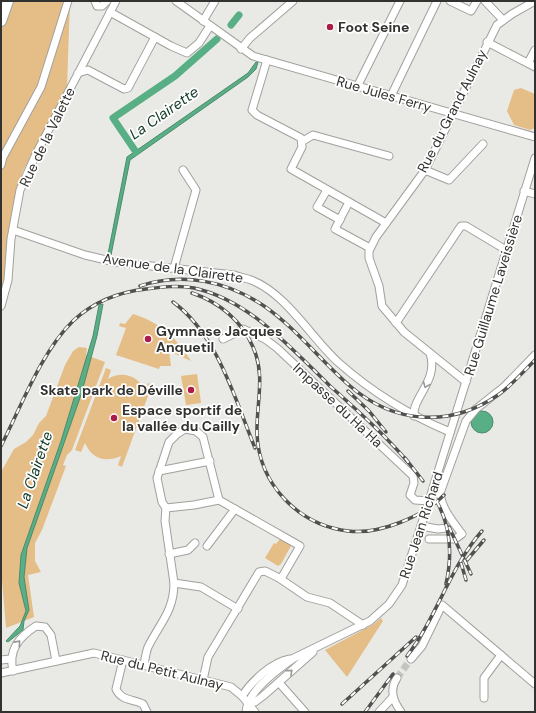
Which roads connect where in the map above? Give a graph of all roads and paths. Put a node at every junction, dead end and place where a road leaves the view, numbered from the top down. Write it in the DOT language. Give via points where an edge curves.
graph roads {
  1 [pos="8,1"];
  2 [pos="68,1"];
  3 [pos="95,1"];
  4 [pos="107,1"];
  5 [pos="116,1"];
  6 [pos="176,1"];
  7 [pos="215,1"];
  8 [pos="293,1"];
  9 [pos="400,1"];
  10 [pos="437,1"];
  11 [pos="450,1"];
  12 [pos="477,1"];
  13 [pos="485,1"];
  14 [pos="535,1"];
  15 [pos="110,12"];
  16 [pos="503,20"];
  17 [pos="1,21"];
  18 [pos="203,21"];
  19 [pos="210,26"];
  20 [pos="155,37"];
  21 [pos="487,42"];
  22 [pos="242,49"];
  23 [pos="535,50"];
  24 [pos="267,60"];
  25 [pos="528,63"];
  26 [pos="535,67"];
  27 [pos="78,73"];
  28 [pos="357,87"];
  29 [pos="391,96"];
  30 [pos="454,114"];
  31 [pos="535,136"];
  32 [pos="303,141"];
  33 [pos="483,144"];
  34 [pos="389,156"];
  35 [pos="535,158"];
  36 [pos="1,165"];
  37 [pos="183,170"];
  38 [pos="425,170"];
  39 [pos="327,190"];
  40 [pos="524,191"];
  41 [pos="535,194"];
  42 [pos="349,202"];
  43 [pos="340,220"];
  44 [pos="386,223"];
  45 [pos="13,230"];
  46 [pos="370,248"];
  47 [pos="506,250"];
  48 [pos="174,268"];
  49 [pos="1,306"];
  50 [pos="396,323"];
  51 [pos="223,339"];
  52 [pos="430,353"];
  53 [pos="535,355"];
  54 [pos="466,382"];
  55 [pos="414,416"];
  56 [pos="450,432"];
  57 [pos="210,461"];
  58 [pos="159,470"];
  59 [pos="219,500"];
  60 [pos="430,501"];
  61 [pos="166,508"];
  62 [pos="235,509"];
  63 [pos="421,526"];
  64 [pos="447,528"];
  65 [pos="429,539"];
  66 [pos="195,544"];
  67 [pos="207,546"];
  68 [pos="169,554"];
  69 [pos="279,578"];
  70 [pos="174,583"];
  71 [pos="238,609"];
  72 [pos="363,625"];
  73 [pos="318,647"];
  74 [pos="501,655"];
  75 [pos="294,658"];
  76 [pos="10,659"];
  77 [pos="411,659"];
  78 [pos="1,660"];
  79 [pos="123,660"];
  80 [pos="56,662"];
  81 [pos="144,665"];
  82 [pos="13,671"];
  83 [pos="1,673"];
  84 [pos="397,678"];
  85 [pos="203,680"];
  86 [pos="535,684"];
  87 [pos="281,685"];
  88 [pos="242,696"];
  89 [pos="393,697"];
  90 [pos="484,698"];
  91 [pos="248,703"];
  92 [pos="147,712"];
  93 [pos="246,712"];
  94 [pos="255,712"];
  95 [pos="305,712"];
  96 [pos="379,712"];
  97 [pos="401,712"];
  1 -- 17 [label="highway"];
  2 -- 36 [label="street" via="42,87"];
  3 -- 4 [label="street" via="97,6 102,6"];
  5 -- 15 [label="street, Rue de la Valette"];
  6 -- 18 [label="street, Rue Jules Ferry"];
  7 -- 18 [label="street"];
  8 -- 22 [label="street" via="250,38"];
  9 -- 28 [label="street"];
  10 -- 29 [label="street"];
  11 -- 12 [label="street" via="471,11"];
  13 -- 16 [label="street"];
  14 -- 16 [label="street, Rue du Grand Aulnay"];
  15 -- 20 [label="street"];
  15 -- 27 [label="street, Rue de la Valette"];
  16 -- 21 [label="street, Rue du Grand Aulnay"];
  18 -- 19 [label="street, Rue Jules Ferry"];
  19 -- 20 [label="street" via="200,43 187,53"];
  19 -- 22 [label="street, Rue Jules Ferry"];
  20 -- 27 [label="street" via="128,88 124,89 88,70"];
  21 -- 25 [label="street"];
  21 -- 30 [label="street, Rue du Grand Aulnay"];
  22 -- 24 [label="street, Rue Jules Ferry"];
  23 -- 25 [label="street"];
  24 -- 28 [label="street, Rue Jules Ferry"];
  24 -- 32 [label="street" via="253,112"];
  25 -- 26 [label="street"];
  27 -- 45 [label="street, Rue de la Valette" via="20,190"];
  28 -- 29 [label="street, Rue Jules Ferry"];
  29 -- 30 [label="street, Rue Jules Ferry"];
  30 -- 31 [label="street, Rue Jules Ferry"];
  30 -- 38 [label="street, Rue du Grand Aulnay"];
  32 -- 34 [label="street" via="313,135"];
  32 -- 39 [label="street" via="291,169"];
  33 -- 38 [label="street" via="449,180"];
  35 -- 40 [label="street, Rue Guillaume Laveissière"];
  37 -- 48 [label="street" via="196,190"];
  38 -- 44 [label="street, Rue du Grand Aulnay"];
  39 -- 42 [label="street"];
  39 -- 43 [label="street" via="317,207"];
  40 -- 41 [label="street"];
  40 -- 47 [label="street, Rue Guillaume Laveissière"];
  42 -- 43 [label="street"];
  42 -- 44 [label="street"];
  43 -- 46 [label="street" via="335,229"];
  44 -- 46 [label="street, Rue du Grand Aulnay"];
  45 -- 48 [label="street, Avenue de la Clairette" via="85,255 115,262"];
  45 -- 49 [label="street, Rue de la Valette" via="8,280"];
  46 -- 50 [label="street" via="369,258 379,286 381,302"];
  47 -- 50 [label="street" via="466,226 461,226"];
  47 -- 54 [label="street, Rue Guillaume Laveissière"];
  48 -- 55 [label="street, Avenue de la Clairette" via="252,280 269,290 339,363 379,395"];
  50 -- 52 [label="street"];
  51 -- 60 [label="street, Impasse du Ha Ha" via="243,329 265,338 412,476 414,483 410,494 415,500"];
  52 -- 54 [label="street"];
  52 -- 55 [label="street, one-way" via="432,369 426,388 413,411"];
  53 -- 65 [label="street" via="466,421 440,493 441,502 462,534 455,539"];
  54 -- 56 [label="street, Rue Guillaume Laveissière"];
  55 -- 56 [label="street, Avenue de la Clairette"];
  56 -- 60 [label="street, Rue Jean Richard"];
  57 -- 58 [label="street"];
  57 -- 58 [label="street" via="203,437 196,431 184,429 169,442"];
  57 -- 59 [label="street"];
  58 -- 61 [label="street" via="157,478 162,502"];
  59 -- 61 [label="street"];
  59 -- 62 [label="street"];
  60 -- 63 [label="street, Rue Jean Richard"];
  61 -- 68 [label="street"];
  62 -- 67 [label="street"];
  62 -- 69 [label="street" via="300,546"];
  63 -- 64 [label="street"];
  63 -- 72 [label="street, Rue Jean Richard" via="402,586 383,611"];
  66 -- 68 [label="street" via="188,550"];
  68 -- 70 [label="street"];
  69 -- 71 [label="street" via="265,571 260,572"];
  69 -- 72 [label="street" via="307,597 330,603"];
  70 -- 71 [label="street" via="202,588"];
  70 -- 81 [label="street" via="172,605 148,648"];
  71 -- 85 [label="street" via="208,657"];
  72 -- 73 [label="street, Rue Jean Richard"];
  73 -- 75 [label="street, Rue Jean Richard"];
  91 -- 73 [label="street, Rue Jean Richard, one-way" via="255,702 263,696"];
  74 -- 77 [label="street" via="442,605 422,646"];
  74 -- 86 [label="street"];
  74 -- 90 [label="street" via="484,678"];
  75 -- 88 [label="street, Rue Jean Richard" via="283,660 270,668"];
  75 -- 91 [label="street, Rue Jean Richard" via="257,689"];
  76 -- 78 [label="street"];
  76 -- 80 [label="street, one-way" via="16,644 39,625 50,632"];
  76 -- 82 [label="street"];
  79 -- 80 [label="street, Rue du Petit Aulnay" via="94,654"];
  79 -- 81 [label="street, Rue du Petit Aulnay"];
  79 -- 92 [label="street" via="116,689 122,697 143,704"];
  80 -- 82 [label="street, Rue du Petit Aulnay"];
  81 -- 85 [label="street, Rue du Petit Aulnay"];
  82 -- 83 [label="street, Rue du Petit Aulnay"];
  84 -- 89 [label="street" via="392,685"];
  85 -- 88 [label="street, Rue du Petit Aulnay" via="231,687"];
  87 -- 95 [label="street"];
  88 -- 91 [label="street, Rue du Petit Aulnay"];
  89 -- 96 [label="street"];
  89 -- 97 [label="street"];
  91 -- 93 [label="street"];
  91 -- 94 [label="street, Rue du Petit Aulnay"];
}
